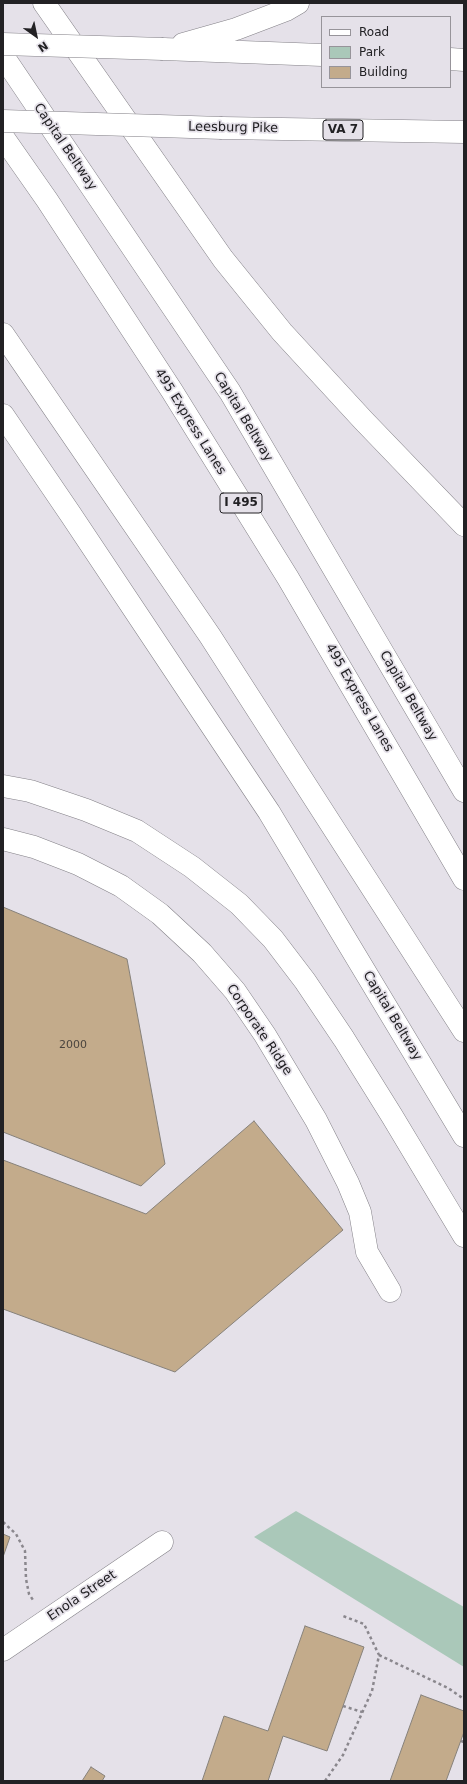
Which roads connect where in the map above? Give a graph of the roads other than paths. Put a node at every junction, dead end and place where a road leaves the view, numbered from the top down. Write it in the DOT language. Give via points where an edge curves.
graph roads {
  1 [pos="44,3"];
  2 [pos="298,3"];
  3 [pos="3,44"];
  4 [pos="164,49"];
  5 [pos="321,55"];
  6 [pos="3,56"];
  7 [pos="451,59"];
  8 [pos="464,60"];
  9 [pos="3,121"];
  10 [pos="464,132"];
  11 [pos="3,137"];
  12 [pos="3,334"];
  13 [pos="3,415"];
  14 [pos="434,493"];
  15 [pos="464,518"];
  16 [pos="464,525"];
  17 [pos="3,786"];
  18 [pos="464,791"];
  19 [pos="3,840"];
  20 [pos="464,879"];
  21 [pos="464,1031"];
  22 [pos="464,1136"];
  23 [pos="464,1236"];
  24 [pos="390,1291"];
  25 [pos="162,1542"];
  26 [pos="3,1650"];
  1 -- 14 [label="main road" via="223,259 282,332"];
  2 -- 4 [label="main road" via="286,10 236,28"];
  3 -- 4 [label="main road, bridge"];
  4 -- 5 [label="main road"];
  6 -- 18 [label="main road, Capital Beltway" via="230,392"];
  7 -- 8 [label="main road"];
  9 -- 10 [label="main road, Leesburg Pike / VA 7, bridge"];
  11 -- 20 [label="main road, 495 Express Lanes / I 495" via="172,391 271,551"];
  12 -- 21 [label="main road" via="210,636"];
  13 -- 22 [label="main road, Capital Beltway" via="269,812"];
  14 -- 15 [label="main road"];
  14 -- 16 [label="main road"];
  17 -- 23 [label="main road" via="30,791 137,831 192,867 239,904 273,939 305,981 388,1109"];
  19 -- 24 [label="main road, Corporate Ridge" via="34,847 78,864 121,886 160,914 202,953 236,991 316,1120 360,1212 367,1252"];
  25 -- 26 [label="main road, Enola Street"];
}
